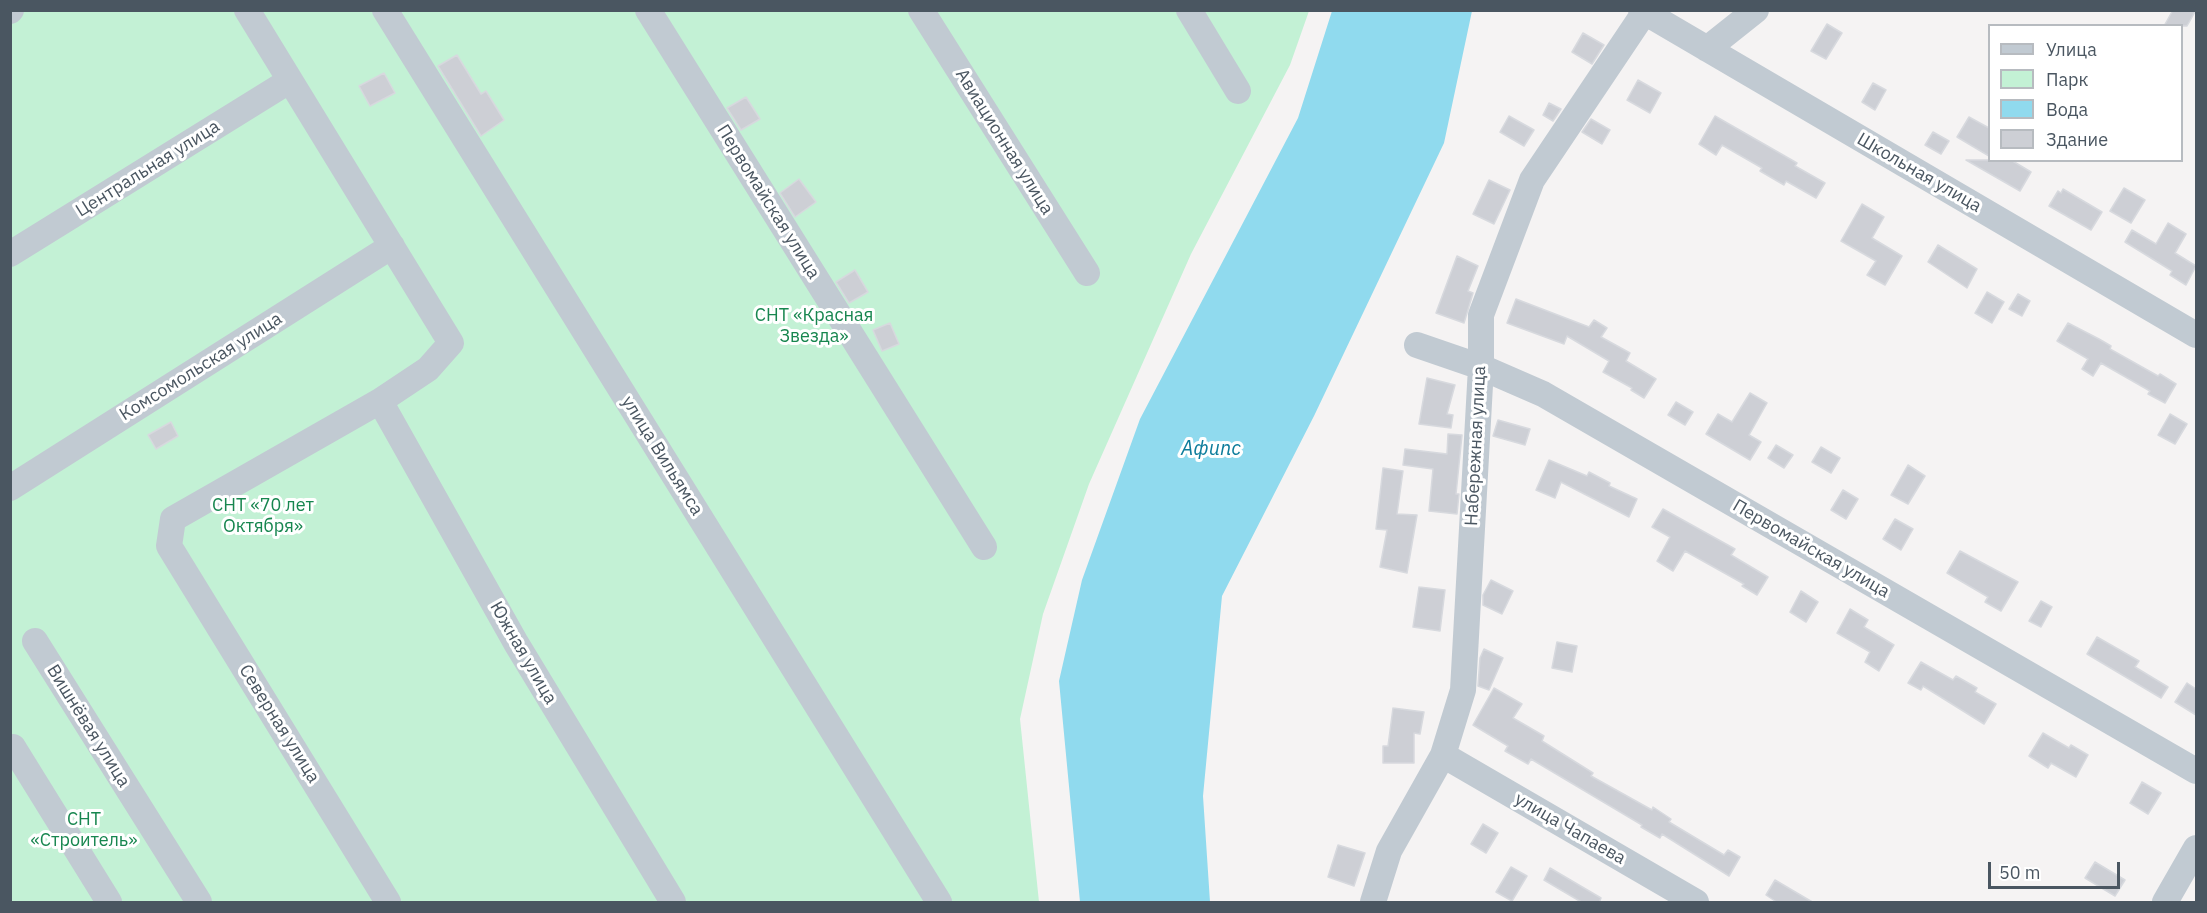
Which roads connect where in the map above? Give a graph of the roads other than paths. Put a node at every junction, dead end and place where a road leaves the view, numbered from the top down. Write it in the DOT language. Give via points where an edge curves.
graph roads {
  1 [pos="247,10"];
  2 [pos="384,10"];
  3 [pos="648,10"];
  4 [pos="921,10"];
  5 [pos="1189,10"];
  6 [pos="1756,10"];
  7 [pos="1642,12"];
  8 [pos="1707,49"];
  9 [pos="287,83"];
  10 [pos="1238,91"];
  11 [pos="392,246"];
  12 [pos="10,254"];
  13 [pos="1087,273"];
  14 [pos="2196,335"];
  15 [pos="1417,345"];
  16 [pos="1481,367"];
  17 [pos="380,400"];
  18 [pos="10,488"];
  19 [pos="984,547"];
  20 [pos="35,641"];
  21 [pos="12,748"];
  22 [pos="1443,755"];
  23 [pos="2196,771"];
  24 [pos="2196,848"];
  25 [pos="109,903"];
  26 [pos="200,903"];
  27 [pos="388,903"];
  28 [pos="673,903"];
  29 [pos="939,903"];
  30 [pos="1373,903"];
  31 [pos="1696,903"];
  32 [pos="2165,903"];
  1 -- 9 [label="street"];
  2 -- 29 [label="street, улица Вильямса"];
  3 -- 19 [label="street, Первомайская улица"];
  4 -- 13 [label="street, Авиационная улица"];
  5 -- 10 [label="street"];
  6 -- 8 [label="street"];
  7 -- 8 [label="street, Школьная улица"];
  7 -- 16 [label="street, Набережная улица" via="1532,180 1481,315"];
  8 -- 14 [label="street, Школьная улица"];
  9 -- 11 [label="street"];
  9 -- 12 [label="street, Центральная улица"];
  11 -- 17 [label="street" via="450,343 429,369"];
  11 -- 18 [label="street, Комсомольская улица"];
  15 -- 16 [label="street, Первомайская улица"];
  16 -- 22 [label="street, Набережная улица" via="1462,690"];
  16 -- 23 [label="street, Первомайская улица" via="1543,394"];
  17 -- 27 [label="street, Северная улица" via="173,519 169,546"];
  17 -- 28 [label="street, Южная улица" via="516,644"];
  20 -- 26 [label="street, Вишнёвая улица"];
  21 -- 25 [label="street"];
  22 -- 30 [label="street, Набережная улица" via="1389,851"];
  22 -- 31 [label="street, улица Чапаева"];
  24 -- 32 [label="street"];
}
